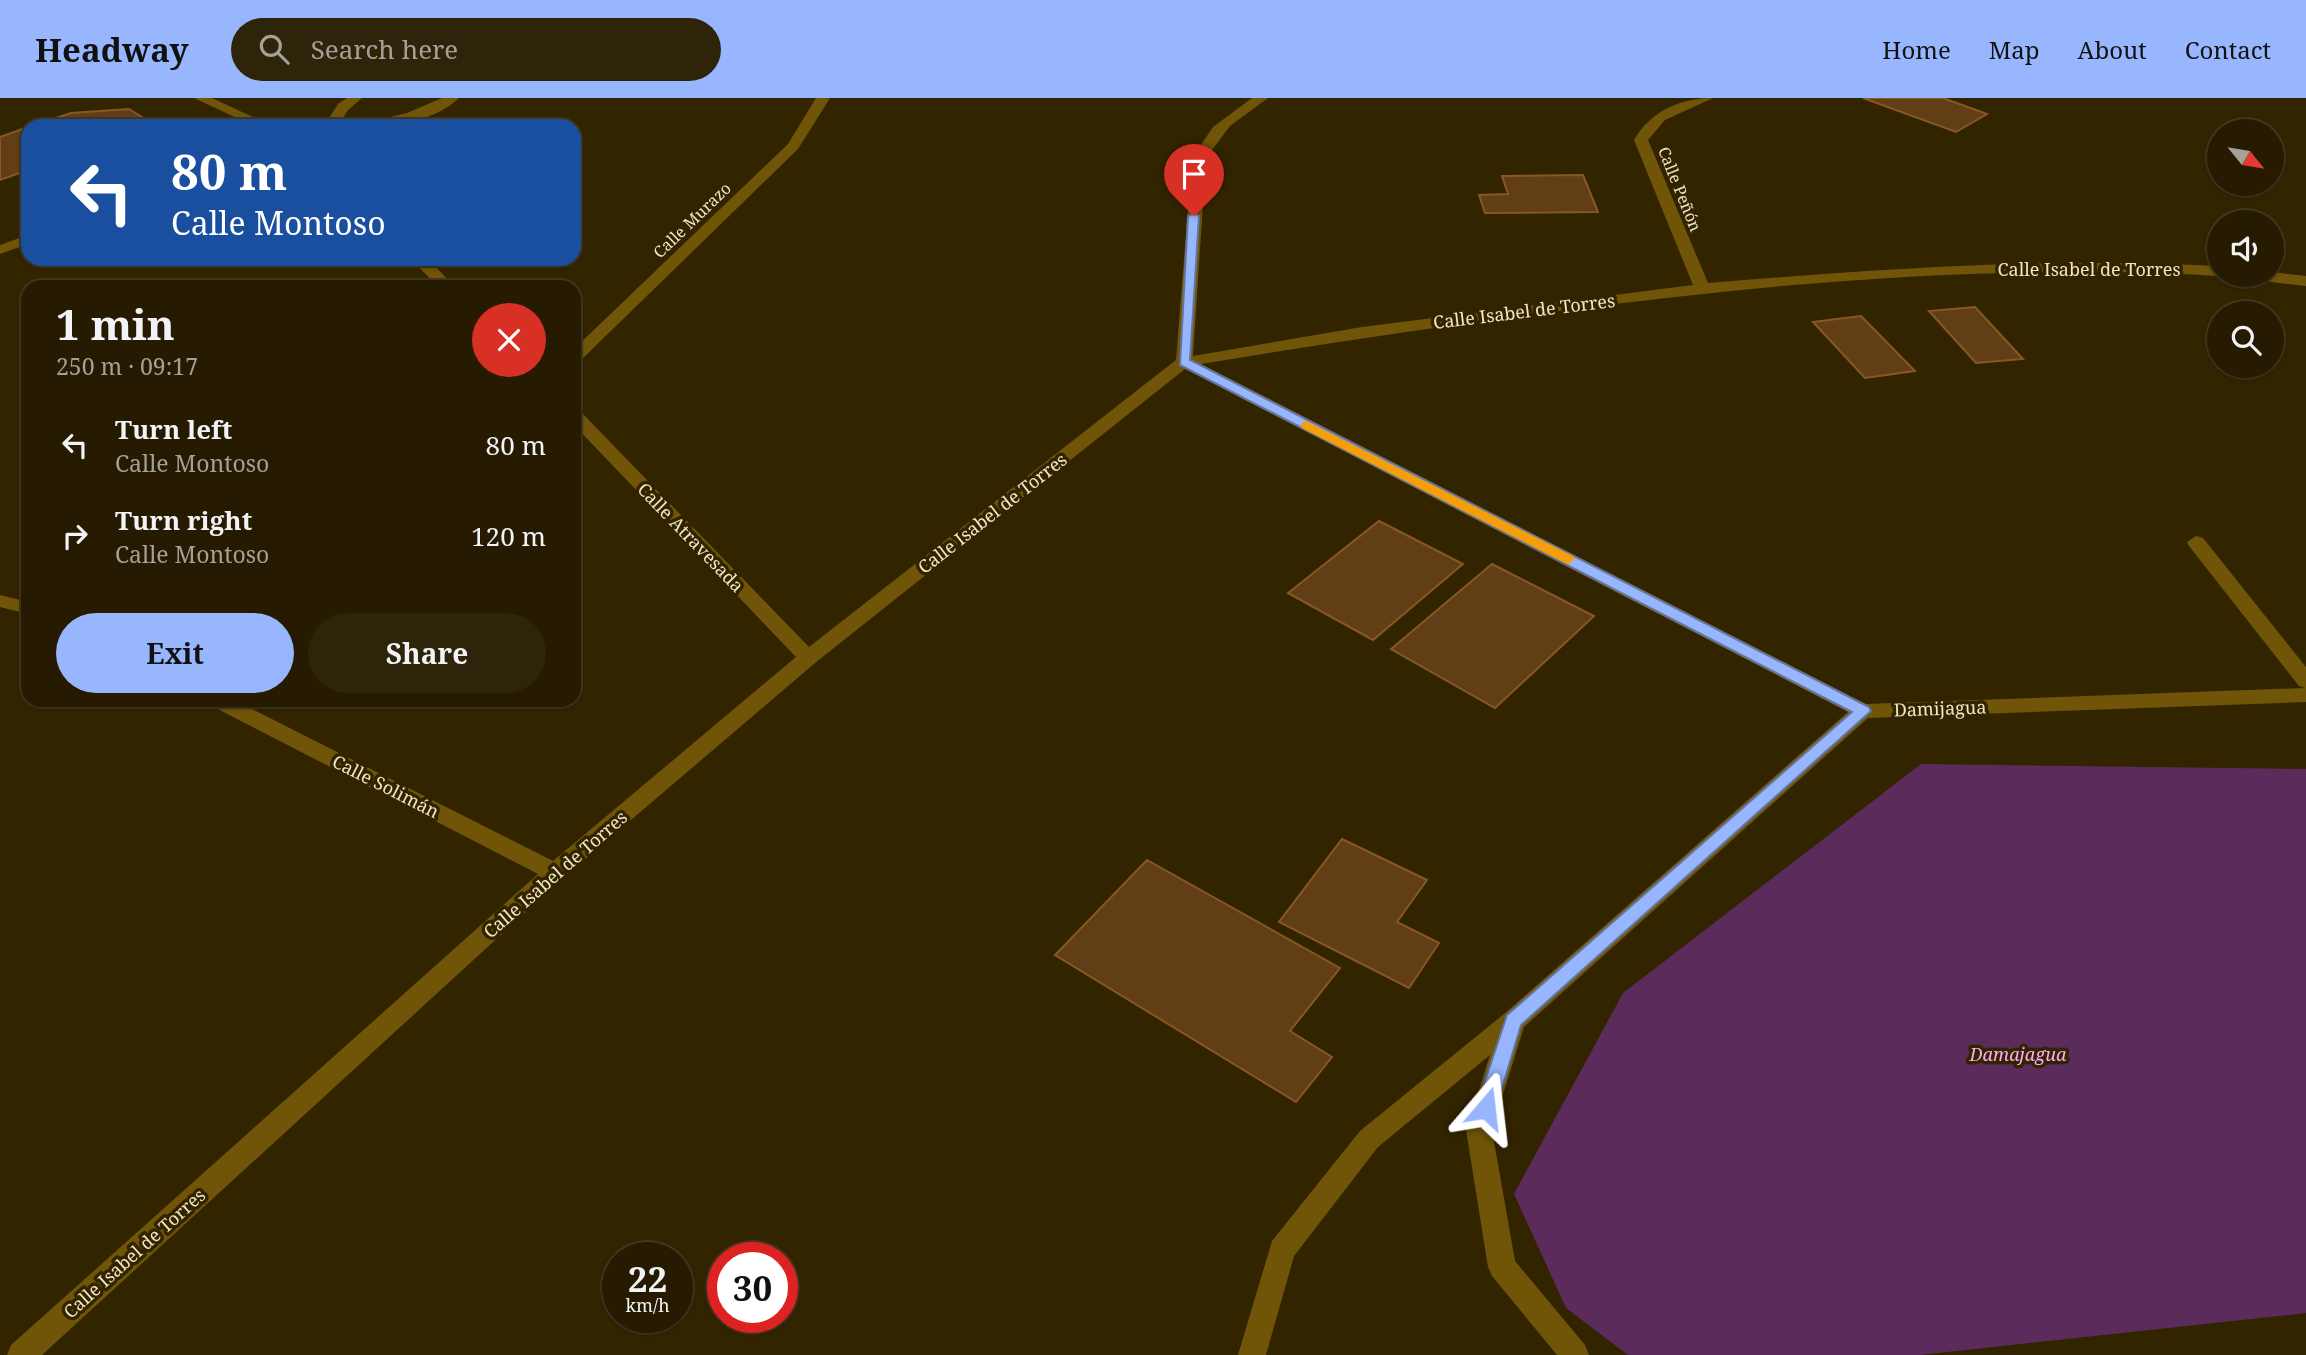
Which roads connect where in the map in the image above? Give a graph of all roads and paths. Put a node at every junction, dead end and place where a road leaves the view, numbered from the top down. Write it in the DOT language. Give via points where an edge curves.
graph roads {
  1 [pos="201,98"];
  2 [pos="355,98"];
  3 [pos="452,98"];
  4 [pos="823,98"];
  5 [pos="1261,98"];
  6 [pos="1706,98"];
  7 [pos="249,119"];
  8 [pos="335,119"];
  9 [pos="402,119"];
  10 [pos="21,242"];
  11 [pos="0,250"];
  12 [pos="426,266"];
  13 [pos="2207,270"];
  14 [pos="2284,278"];
  15 [pos="440,280"];
  16 [pos="2306,281"];
  17 [pos="1702,288"];
  18 [pos="581,351"];
  19 [pos="1184,362"];
  20 [pos="581,422"];
  21 [pos="2196,542"];
  22 [pos="0,601"];
  23 [pos="21,606"];
  24 [pos="808,658"];
  25 [pos="2306,681"];
  26 [pos="2306,695"];
  27 [pos="231,707"];
  28 [pos="1863,711"];
  29 [pos="555,872"];
  30 [pos="1513,1021"];
  31 [pos="21,1355"];
  32 [pos="1252,1355"];
  33 [pos="1575,1355"];
  1 -- 7 [label="street"];
  2 -- 8 [label="street"];
  3 -- 9 [label="street"];
  4 -- 18 [label="street, Calle Murazo" via="793,146"];
  5 -- 19 [label="street" via="1212,134 1199,158"];
  6 -- 17 [label="street, Calle Peñón" via="1659,116 1647,127 1642,141"];
  10 -- 11 [label="street"];
  12 -- 15 [label="street"];
  13 -- 17 [label="street, Calle Isabel de Torres" via="2032,267"];
  14 -- 16 [label="street"];
  17 -- 19 [label="street, Calle Isabel de Torres" via="1362,332"];
  19 -- 24 [label="street, Calle Isabel de Torres"];
  19 -- 28 [label="street"];
  20 -- 24 [label="street, Calle Atravesada"];
  21 -- 25 [label="street"];
  22 -- 23 [label="street"];
  24 -- 29 [label="street, Calle Isabel de Torres"];
  26 -- 28 [label="street, Damijagua"];
  27 -- 29 [label="street, Calle Solimán"];
  28 -- 30 [label="street"];
  29 -- 31 [label="street, Calle Isabel de Torres"];
  30 -- 32 [label="street" via="1369,1139 1353,1159 1282,1250"];
  30 -- 33 [label="street" via="1479,1130 1502,1267"];
}
